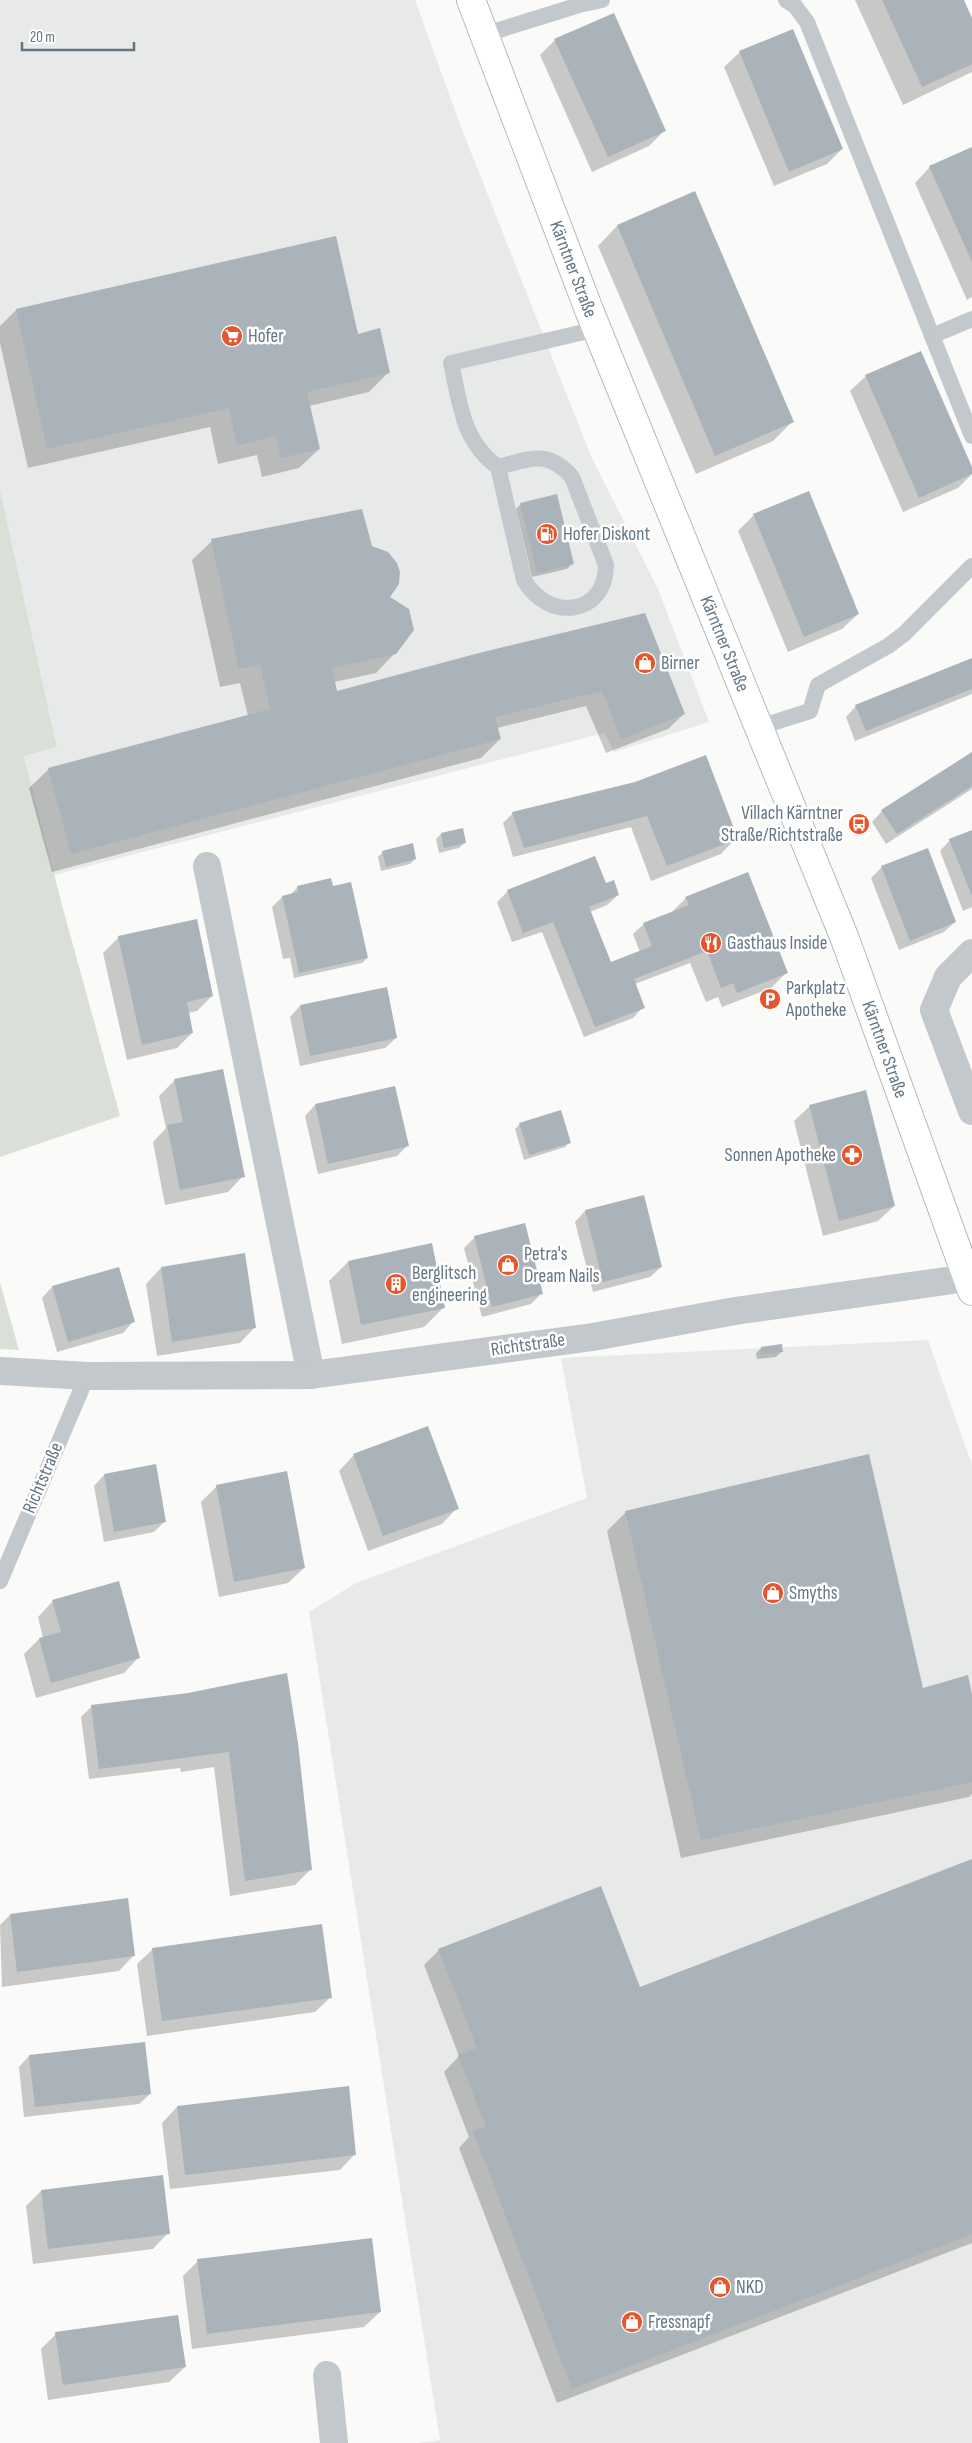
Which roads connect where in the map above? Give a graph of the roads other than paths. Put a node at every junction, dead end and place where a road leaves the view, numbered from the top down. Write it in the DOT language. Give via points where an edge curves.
graph roads {
  1 [pos="471,0"];
  2 [pos="602,0"];
  3 [pos="786,0"];
  4 [pos="483,35"];
  5 [pos="972,319"];
  6 [pos="596,329"];
  7 [pos="932,336"];
  8 [pos="972,436"];
  9 [pos="498,467"];
  10 [pos="972,566"];
  11 [pos="759,727"];
  12 [pos="207,866"];
  13 [pos="972,953"];
  14 [pos="972,1111"];
  15 [pos="970,1284"];
  16 [pos="0,1371"];
  17 [pos="311,1375"];
  18 [pos="86,1376"];
  19 [pos="0,1581"];
  20 [pos="327,2375"];
  21 [pos="334,2443"];
  1 -- 4 [label="main road, Kärntner Straße"];
  2 -- 4 [label="lane" via="579,4"];
  3 -- 7 [label="lane" via="807,22"];
  4 -- 6 [label="main road, Kärntner Straße"];
  5 -- 7 [label="lane"];
  6 -- 9 [label="lane" via="451,363 464,422 483,456"];
  6 -- 11 [label="main road, Kärntner Straße"];
  7 -- 8 [label="lane"];
  9 -- 9 [label="lane" via="530,458 549,458 562,465 572,477 606,565 606,580 588,602 579,607 550,605 542,602 528,587"];
  10 -- 11 [label="lane" via="904,634 818,685 810,712"];
  11 -- 15 [label="main road, Kärntner Straße" via="846,939"];
  12 -- 17 [label="street"];
  13 -- 14 [label="street" via="948,976 934,1010"];
  15 -- 17 [label="street, Richtstraße" via="735,1311 593,1337"];
  16 -- 18 [label="street, Richtstraße"];
  17 -- 18 [label="street, Richtstraße"];
  18 -- 19 [label="lane, Richtstraße"];
  20 -- 21 [label="street"];
}
